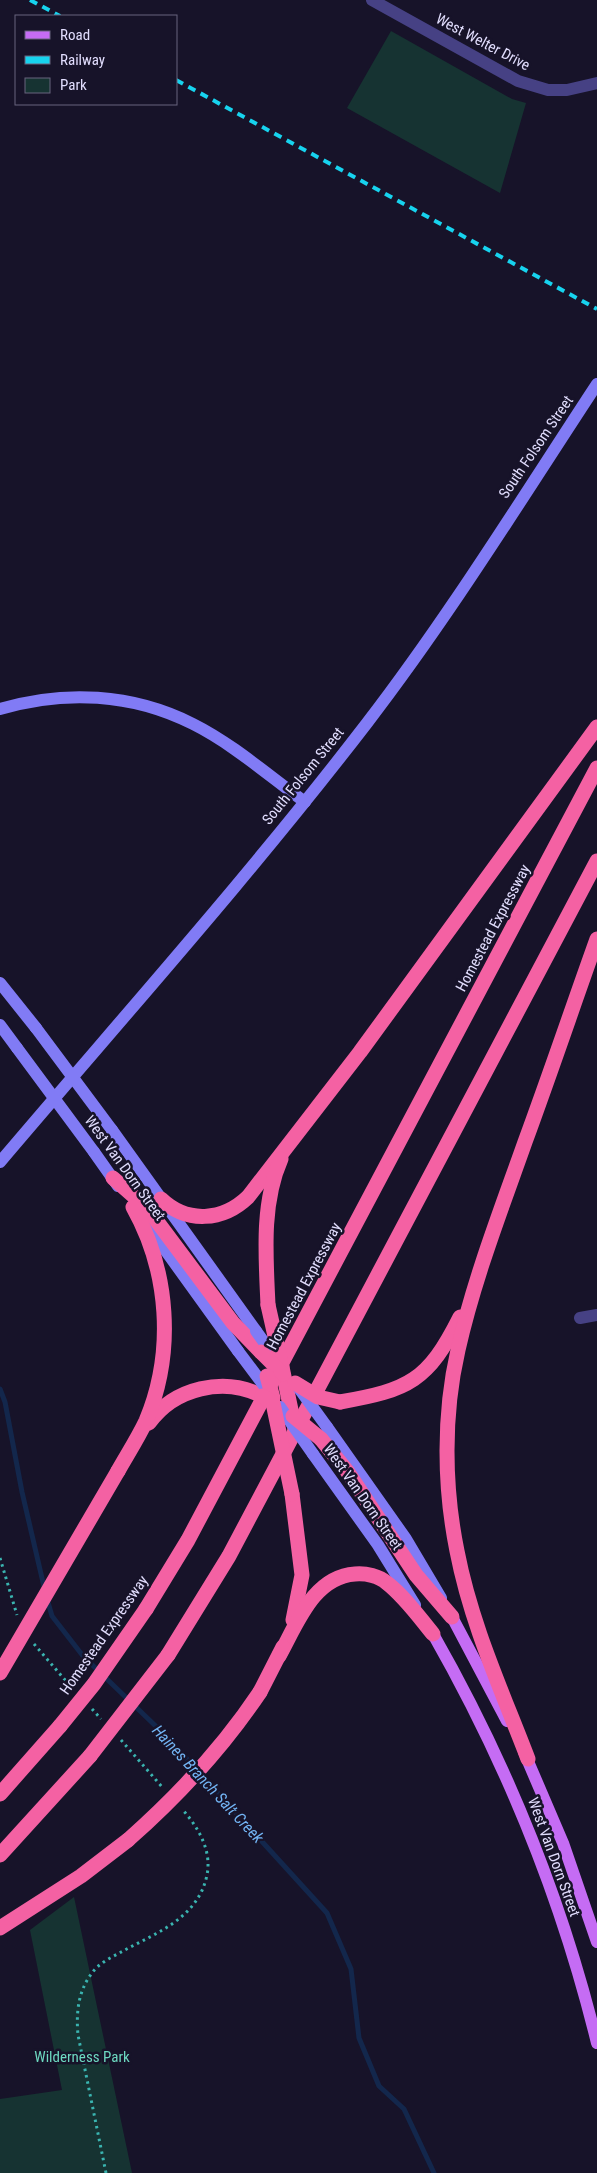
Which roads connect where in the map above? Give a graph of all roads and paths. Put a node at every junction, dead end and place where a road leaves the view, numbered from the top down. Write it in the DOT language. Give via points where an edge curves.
graph roads {
  1 [pos="372,0"];
  2 [pos="597,84"];
  3 [pos="597,384"];
  4 [pos="0,709"];
  5 [pos="597,727"];
  6 [pos="597,768"];
  7 [pos="305,802"];
  8 [pos="597,862"];
  9 [pos="597,939"];
  10 [pos="0,982"];
  11 [pos="0,1025"];
  12 [pos="290,1142"];
  13 [pos="0,1162"];
  14 [pos="112,1178"];
  15 [pos="161,1200"];
  16 [pos="133,1207"];
  17 [pos="474,1288"];
  18 [pos="597,1314"];
  19 [pos="580,1318"];
  20 [pos="251,1332"];
  21 [pos="261,1352"];
  22 [pos="287,1375"];
  23 [pos="275,1402"];
  24 [pos="294,1422"];
  25 [pos="324,1433"];
  26 [pos="134,1444"];
  27 [pos="452,1617"];
  28 [pos="433,1634"];
  29 [pos="278,1656"];
  30 [pos="0,1673"];
  31 [pos="528,1759"];
  32 [pos="0,1794"];
  33 [pos="0,1855"];
  34 [pos="0,1928"];
  35 [pos="597,1942"];
  36 [pos="597,2042"];
  1 -- 2 [label="street, West Welter Drive" via="518,81 548,90"];
  3 -- 7 [label="main road, South Folsom Street" via="429,637"];
  4 -- 7 [label="main road" via="74,697 133,702 166,712 219,739"];
  5 -- 12 [label="highway" via="360,1052"];
  6 -- 32 [label="highway, Homestead Expressway, bridge" via="202,1515 146,1609 94,1684"];
  7 -- 13 [label="main road, South Folsom Street"];
  8 -- 33 [label="highway, bridge" via="229,1556 168,1655 90,1756"];
  9 -- 17 [label="highway"];
  10 -- 15 [label="main road, West Van Dorn Street, bridge"];
  11 -- 14 [label="main road, West Van Dorn Street, bridge"];
  12 -- 15 [label="highway" via="248,1197 232,1209 210,1217 193,1216 179,1213"];
  12 -- 22 [label="highway, bridge" via="278,1165 266,1233 268,1305"];
  14 -- 16 [label="main road, West Van Dorn Street"];
  14 -- 20 [label="highway" via="147,1208"];
  15 -- 20 [label="main road, West Van Dorn Street"];
  16 -- 23 [label="main road, West Van Dorn Street, bridge"];
  16 -- 26 [label="highway" via="151,1243 165,1316 161,1370 147,1419"];
  17 -- 22 [label="highway, bridge" via="444,1347 407,1384 384,1394 340,1402 318,1397"];
  17 -- 31 [label="highway" via="452,1390 448,1428 450,1508 466,1592 480,1638"];
  18 -- 19 [label="street"];
  20 -- 21 [label="highway, bridge"];
  20 -- 22 [label="main road, West Van Dorn Street, bridge"];
  21 -- 22 [label="highway, bridge"];
  21 -- 23 [label="highway, bridge"];
  22 -- 24 [label="highway"];
  22 -- 25 [label="main road, West Van Dorn Street, bridge"];
  23 -- 24 [label="highway, bridge"];
  23 -- 26 [label="highway, bridge" via="236,1387 198,1390 163,1407"];
  23 -- 29 [label="highway, bridge" via="292,1494 302,1575 293,1619"];
  24 -- 25 [label="highway, bridge"];
  24 -- 28 [label="main road, West Van Dorn Street, bridge" via="378,1545"];
  25 -- 27 [label="highway" via="416,1575"];
  26 -- 30 [label="highway, bridge"];
  27 -- 31 [label="main road, West Van Dorn Street"];
  28 -- 29 [label="highway" via="386,1582 360,1573 345,1574 320,1588 310,1600"];
  28 -- 36 [label="main road, West Van Dorn Street" via="488,1737 517,1802 549,1884"];
  29 -- 34 [label="highway, bridge" via="260,1692 220,1748 164,1808 81,1876"];
  31 -- 35 [label="main road, West Van Dorn Street" via="563,1843"];
}
